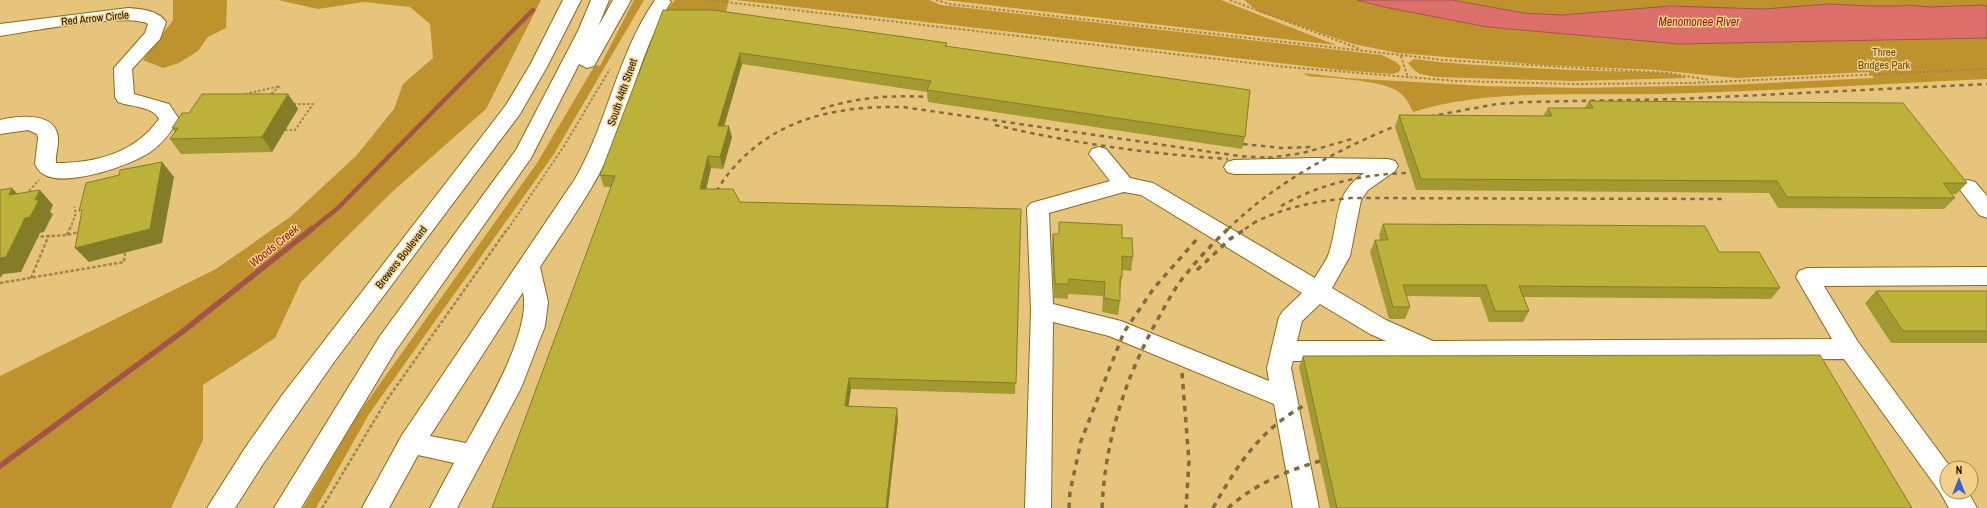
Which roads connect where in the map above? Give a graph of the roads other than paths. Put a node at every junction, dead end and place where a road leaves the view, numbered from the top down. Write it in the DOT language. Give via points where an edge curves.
graph roads {
  1 [pos="555,0"];
  2 [pos="572,0"];
  3 [pos="600,0"];
  4 [pos="622,0"];
  5 [pos="662,2"];
  6 [pos="0,30"];
  7 [pos="0,127"];
  8 [pos="524,153"];
  9 [pos="1099,154"];
  10 [pos="1234,167"];
  11 [pos="466,172"];
  12 [pos="1124,185"];
  13 [pos="1978,187"];
  14 [pos="1987,210"];
  15 [pos="529,267"];
  16 [pos="1987,276"];
  17 [pos="1318,292"];
  18 [pos="1042,310"];
  19 [pos="1850,349"];
  20 [pos="1283,351"];
  21 [pos="1432,351"];
  22 [pos="1286,398"];
  23 [pos="411,443"];
  24 [pos="471,455"];
  25 [pos="1939,473"];
  26 [pos="220,508"];
  27 [pos="287,508"];
  28 [pos="376,508"];
  29 [pos="443,508"];
  30 [pos="1038,508"];
  31 [pos="1306,508"];
  1 -- 11 [label="main road" via="535,47"];
  2 -- 11 [label="main road, Brewers Boulevard" via="513,109"];
  3 -- 8 [label="main road" via="587,31"];
  4 -- 8 [label="main road" via="579,76"];
  5 -- 15 [label="main road, South 44th Street" via="639,42 606,140 583,184"];
  6 -- 7 [label="main road, Red Arrow Circle" via="110,15 150,16 157,22 154,35 123,68 125,97 162,108 167,112 169,119 162,131 129,156 106,165 68,171 51,170 45,164 48,134 42,128 26,123"];
  8 -- 27 [label="main road" via="388,343"];
  9 -- 12 [label="main road"];
  10 -- 17 [label="main road" via="1388,166 1361,185 1351,198 1339,256"];
  11 -- 26 [label="main road, Brewers Boulevard" via="323,359"];
  12 -- 17 [label="main road" via="1146,188"];
  12 -- 18 [label="main road" via="1038,208"];
  13 -- 14 [label="main road"];
  15 -- 23 [label="main road, South 44th Street"];
  15 -- 24 [label="main road" via="537,302 533,326 509,388"];
  16 -- 19 [label="main road" via="1807,277"];
  17 -- 20 [label="main road" via="1291,317"];
  17 -- 21 [label="main road" via="1378,327"];
  18 -- 22 [label="main road" via="1113,328"];
  18 -- 30 [label="main road"];
  19 -- 21 [label="main road"];
  19 -- 25 [label="main road"];
  20 -- 21 [label="main road"];
  20 -- 22 [label="main road" via="1279,368"];
  22 -- 31 [label="main road"];
  23 -- 24 [label="main road"];
  23 -- 28 [label="main road, South 44th Street"];
  24 -- 29 [label="main road"];
}
